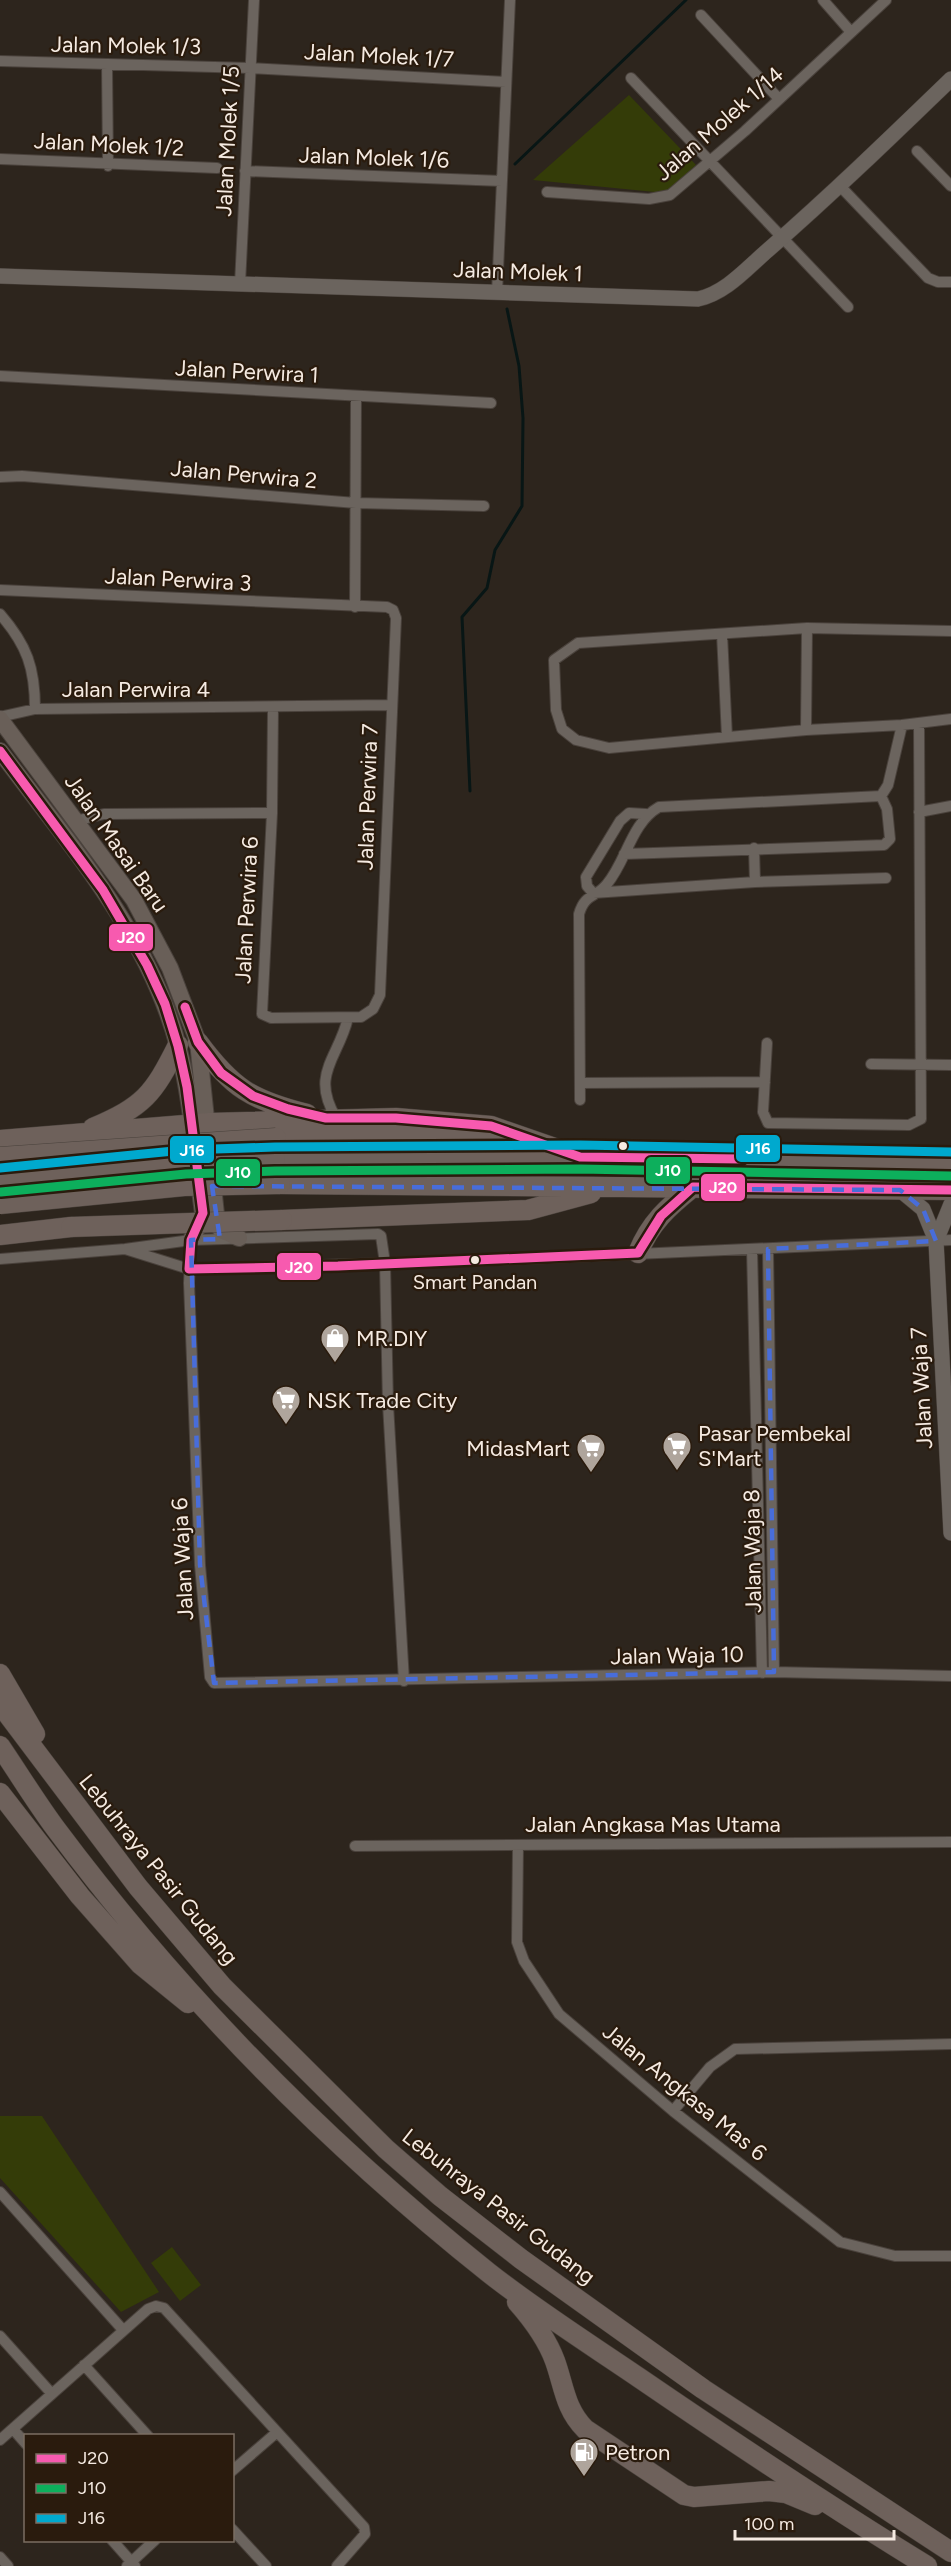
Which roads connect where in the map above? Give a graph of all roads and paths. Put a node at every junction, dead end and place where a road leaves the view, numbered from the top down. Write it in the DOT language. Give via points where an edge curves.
graph roads {
  1 [pos="254,0"];
  2 [pos="510,0"];
  3 [pos="823,0"];
  4 [pos="886,0"];
  5 [pos="701,15"];
  6 [pos="851,32"];
  7 [pos="0,61"];
  8 [pos="107,64"];
  9 [pos="250,68"];
  10 [pos="631,78"];
  11 [pos="951,80"];
  12 [pos="506,82"];
  13 [pos="779,99"];
  14 [pos="917,151"];
  15 [pos="0,159"];
  16 [pos="710,163"];
  17 [pos="108,165"];
  18 [pos="217,168"];
  19 [pos="245,171"];
  20 [pos="502,181"];
  21 [pos="839,185"];
  22 [pos="951,186"];
  23 [pos="547,192"];
  24 [pos="781,239"];
  25 [pos="0,276"];
  26 [pos="951,282"];
  27 [pos="240,284"];
  28 [pos="497,293"];
  29 [pos="848,307"];
  30 [pos="0,376"];
  31 [pos="356,397"];
  32 [pos="491,403"];
  33 [pos="0,477"];
  34 [pos="356,503"];
  35 [pos="484,506"];
  36 [pos="0,590"];
  37 [pos="355,607"];
  38 [pos="0,614"];
  39 [pos="807,628"];
  40 [pos="950,632"];
  41 [pos="722,634"];
  42 [pos="390,705"];
  43 [pos="273,708"];
  44 [pos="35,709"];
  45 [pos="0,718"];
  46 [pos="951,719"];
  47 [pos="919,724"];
  48 [pos="902,725"];
  49 [pos="806,730"];
  50 [pos="727,737"];
  51 [pos="0,751"];
  52 [pos="881,796"];
  53 [pos="951,806"];
  54 [pos="919,812"];
  55 [pos="272,813"];
  56 [pos="646,814"];
  57 [pos="75,821"];
  58 [pos="754,848"];
  59 [pos="624,854"];
  60 [pos="886,879"];
  61 [pos="755,882"];
  62 [pos="593,893"];
  63 [pos="361,1017"];
  64 [pos="348,1018"];
  65 [pos="198,1042"];
  66 [pos="767,1043"];
  67 [pos="178,1046"];
  68 [pos="920,1063"];
  69 [pos="870,1064"];
  70 [pos="951,1065"];
  71 [pos="765,1082"];
  72 [pos="580,1083"];
  73 [pos="580,1100"];
  74 [pos="331,1118"];
  75 [pos="201,1124"];
  76 [pos="76,1135"];
  77 [pos="0,1140"];
  78 [pos="0,1157"];
  79 [pos="580,1157"];
  80 [pos="951,1164"];
  81 [pos="0,1180"];
  82 [pos="614,1186"];
  83 [pos="693,1187"];
  84 [pos="900,1190"];
  85 [pos="951,1190"];
  86 [pos="0,1204"];
  87 [pos="951,1204"];
  88 [pos="0,1235"];
  89 [pos="238,1238"];
  90 [pos="944,1240"];
  91 [pos="183,1241"];
  92 [pos="125,1249"];
  93 [pos="768,1249"];
  94 [pos="752,1250"];
  95 [pos="638,1253"];
  96 [pos="0,1259"];
  97 [pos="168,1262"];
  98 [pos="385,1263"];
  99 [pos="189,1269"];
  100 [pos="951,1533"];
  101 [pos="774,1672"];
  102 [pos="762,1673"];
  103 [pos="0,1674"];
  104 [pos="951,1676"];
  105 [pos="404,1681"];
  106 [pos="0,1704"];
  107 [pos="0,1746"];
  108 [pos="0,1792"];
  109 [pos="79,1809"];
  110 [pos="951,1842"];
  111 [pos="518,1845"];
  112 [pos="355,1846"];
  113 [pos="232,2038"];
  114 [pos="951,2044"];
  115 [pos="673,2110"];
  116 [pos="0,2192"];
  117 [pos="951,2256"];
  118 [pos="492,2275"];
  119 [pos="123,2330"];
  120 [pos="0,2336"];
  121 [pos="84,2365"];
  122 [pos="52,2394"];
  123 [pos="13,2429"];
  124 [pos="276,2433"];
  125 [pos="146,2434"];
  126 [pos="0,2440"];
  127 [pos="24,2442"];
  128 [pos="234,2469"];
  129 [pos="234,2531"];
  130 [pos="113,2542"];
  131 [pos="154,2542"];
  132 [pos="951,2552"];
  133 [pos="908,2554"];
  134 [pos="0,2557"];
  135 [pos="131,2565"];
  136 [pos="8,2566"];
  137 [pos="266,2566"];
  138 [pos="337,2566"];
  139 [pos="927,2566"];
  1 -- 9 [label="street, Jalan Molek 1/5"];
  2 -- 12 [label="street"];
  3 -- 6 [label="street"];
  4 -- 6 [label="street, Jalan Molek 1/14"];
  5 -- 13 [label="street"];
  6 -- 13 [label="street, Jalan Molek 1/14"];
  7 -- 8 [label="street, Jalan Molek 1/3"];
  8 -- 9 [label="street, Jalan Molek 1/3"];
  8 -- 17 [label="street"];
  9 -- 12 [label="street, Jalan Molek 1/7"];
  9 -- 19 [label="street, Jalan Molek 1/5"];
  10 -- 16 [label="street"];
  11 -- 21 [label="street, Jalan Molek 1"];
  12 -- 20 [label="street"];
  13 -- 16 [label="street, Jalan Molek 1/14"];
  14 -- 22 [label="street"];
  15 -- 17 [label="street, Jalan Molek 1/2"];
  16 -- 23 [label="street, Jalan Molek 1/14" via="662,197"];
  16 -- 24 [label="street"];
  17 -- 18 [label="street, Jalan Molek 1/2"];
  19 -- 20 [label="street, Jalan Molek 1/6"];
  19 -- 27 [label="street, Jalan Molek 1/5"];
  20 -- 28 [label="street"];
  21 -- 24 [label="street, Jalan Molek 1"];
  21 -- 26 [label="street" via="928,278"];
  24 -- 28 [label="street, Jalan Molek 1" via="723,289 698,300"];
  24 -- 29 [label="street"];
  25 -- 27 [label="street, Jalan Molek 1"];
  27 -- 28 [label="street, Jalan Molek 1"];
  30 -- 31 [label="street, Jalan Perwira 1"];
  31 -- 32 [label="street, Jalan Perwira 1"];
  31 -- 34 [label="street"];
  33 -- 34 [label="street, Jalan Perwira 2"];
  34 -- 35 [label="street, Jalan Perwira 2"];
  34 -- 37 [label="street"];
  36 -- 37 [label="street, Jalan Perwira 3"];
  37 -- 42 [label="street, Jalan Perwira 7" via="387,607 396,618"];
  38 -- 44 [label="street" via="25,649 33,668"];
  39 -- 40 [label="street"];
  39 -- 41 [label="street"];
  39 -- 49 [label="street"];
  41 -- 50 [label="street"];
  41 -- 50 [label="street" via="578,643 554,660 556,710 562,729 576,740 609,748"];
  42 -- 43 [label="street"];
  42 -- 63 [label="street, Jalan Perwira 7" via="380,994 373,1009"];
  43 -- 44 [label="street, Jalan Perwira 4"];
  43 -- 55 [label="street, Jalan Perwira 6"];
  44 -- 45 [label="street, Jalan Perwira 4"];
  45 -- 57 [label="main road, Jalan Masai Baru"];
  46 -- 47 [label="street"];
  47 -- 48 [label="street"];
  47 -- 54 [label="street"];
  48 -- 49 [label="street"];
  48 -- 52 [label="street" via="888,785"];
  49 -- 50 [label="street"];
  51 -- 67 [label="main road, Jalan Masai Baru" via="116,909 153,976"];
  52 -- 56 [label="street" via="659,807"];
  52 -- 58 [label="street" via="887,809 890,839 886,844"];
  53 -- 54 [label="street"];
  54 -- 68 [label="street"];
  55 -- 57 [label="street" via="104,814"];
  55 -- 64 [label="street, Jalan Perwira 6" via="262,1014 271,1018"];
  56 -- 59 [label="street"];
  56 -- 62 [label="street" via="630,813 620,821 586,877"];
  57 -- 65 [label="main road, Jalan Masai Baru" via="134,900 153,934"];
  58 -- 59 [label="street"];
  58 -- 61 [label="street"];
  59 -- 62 [label="street" via="606,886"];
  60 -- 61 [label="street"];
  61 -- 62 [label="street"];
  62 -- 72 [label="street" via="583,902 579,914"];
  63 -- 64 [label="street, Jalan Perwira 6"];
  64 -- 74 [label="street" via="327,1065 324,1082"];
  65 -- 74 [label="highway" via="221,1073 253,1096"];
  65 -- 75 [label="main road, Jalan Masai Baru"];
  66 -- 71 [label="street"];
  67 -- 75 [label="main road, Jalan Masai Baru"];
  67 -- 76 [label="highway" via="150,1094 128,1113"];
  68 -- 69 [label="street"];
  68 -- 70 [label="street"];
  68 -- 71 [label="street" via="921,1119 909,1125 768,1123 763,1112"];
  71 -- 72 [label="street"];
  72 -- 73 [label="street"];
  74 -- 75 [label="highway"];
  74 -- 79 [label="highway" via="396,1118 491,1126"];
  75 -- 76 [label="highway"];
  75 -- 89 [label="main road, Jalan Masai Baru" via="217,1224"];
  75 -- 91 [label="main road, Jalan Masai Baru" via="201,1221"];
  76 -- 77 [label="highway"];
  78 -- 79 [label="highway, bridge" via="276,1138 496,1141"];
  79 -- 80 [label="highway"];
  79 -- 81 [label="highway, bridge" via="185,1162"];
  82 -- 83 [label="highway"];
  82 -- 86 [label="highway, bridge" via="184,1186"];
  82 -- 88 [label="highway, bridge" via="528,1210 71,1227"];
  83 -- 84 [label="highway"];
  83 -- 95 [label="highway" via="660,1213"];
  84 -- 85 [label="highway"];
  84 -- 90 [label="street, Jalan Waja 7" via="923,1209"];
  87 -- 90 [label="street, Jalan Waja 7"];
  89 -- 91 [label="street"];
  89 -- 98 [label="street" via="378,1234 383,1239"];
  90 -- 93 [label="street"];
  90 -- 100 [label="street, Jalan Waja 7"];
  91 -- 92 [label="street"];
  91 -- 97 [label="street" via="165,1253"];
  91 -- 99 [label="street, Jalan Waja 6"];
  92 -- 96 [label="street"];
  92 -- 97 [label="street"];
  93 -- 94 [label="street"];
  93 -- 101 [label="street, Jalan Waja 8"];
  94 -- 95 [label="street"];
  94 -- 102 [label="street, Jalan Waja 8"];
  95 -- 98 [label="street"];
  97 -- 99 [label="street"];
  98 -- 99 [label="street"];
  98 -- 105 [label="street" via="388,1404"];
  99 -- 105 [label="street, Jalan Waja 6" via="200,1565 210,1677 214,1683"];
  101 -- 102 [label="street, Jalan Waja 10"];
  101 -- 104 [label="street, Jalan Waja 10"];
  102 -- 105 [label="street, Jalan Waja 10"];
  103 -- 109 [label="highway"];
  106 -- 109 [label="highway, Lebuhraya Pasir Gudang"];
  107 -- 113 [label="highway" via="56,1829"];
  108 -- 113 [label="highway" via="80,1896 140,1964"];
  109 -- 132 [label="highway, Lebuhraya Pasir Gudang" via="138,1887 222,1986 386,2149 440,2196 703,2389"];
  110 -- 111 [label="street, Jalan Angkasa Mas Utama"];
  111 -- 112 [label="street, Jalan Angkasa Mas Utama"];
  111 -- 115 [label="street, Jalan Angkasa Mas 6" via="517,1942 524,1961 559,2014"];
  113 -- 118 [label="highway" via="358,2162"];
  114 -- 115 [label="street" via="735,2049 705,2073"];
  115 -- 117 [label="street, Jalan Angkasa Mas 6" via="840,2242 895,2256"];
  116 -- 119 [label="street"];
  118 -- 133 [label="highway" via="688,2412"];
  118 -- 133 [label="highway" via="547,2343 575,2419 672,2488 694,2497 786,2493"];
  119 -- 121 [label="street"];
  119 -- 124 [label="street" via="148,2309 164,2308"];
  120 -- 122 [label="street"];
  121 -- 122 [label="street"];
  121 -- 125 [label="street"];
  122 -- 123 [label="street"];
  123 -- 126 [label="street"];
  123 -- 127 [label="street"];
  124 -- 128 [label="street"];
  124 -- 138 [label="street" via="365,2530"];
  129 -- 137 [label="street"];
  130 -- 135 [label="street"];
  131 -- 135 [label="street"];
  133 -- 139 [label="highway"];
  134 -- 136 [label="street"];
}
